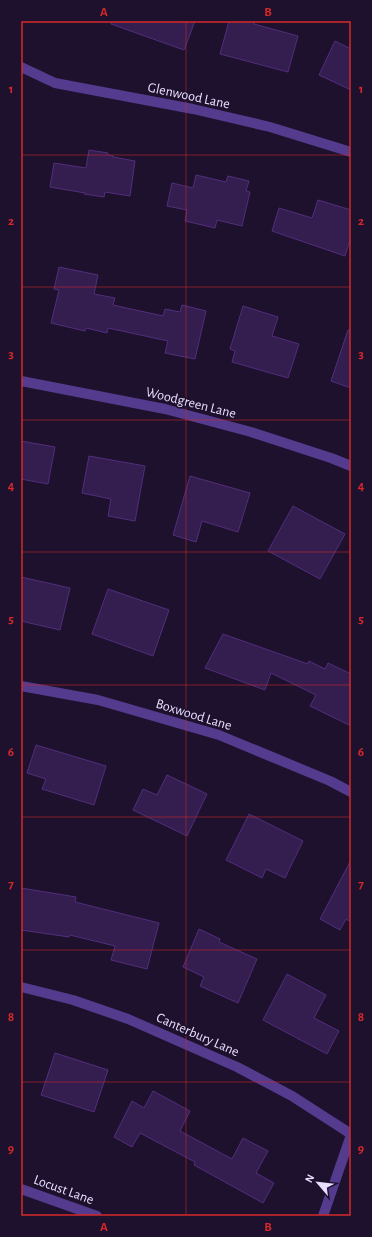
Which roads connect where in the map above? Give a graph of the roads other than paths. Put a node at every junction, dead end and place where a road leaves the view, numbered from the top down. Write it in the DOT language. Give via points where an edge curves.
graph roads {
  1 [pos="21,67"];
  2 [pos="351,152"];
  3 [pos="21,381"];
  4 [pos="351,466"];
  5 [pos="21,686"];
  6 [pos="351,792"];
  7 [pos="21,987"];
  8 [pos="351,1134"];
  9 [pos="21,1188"];
  10 [pos="97,1216"];
  11 [pos="323,1216"];
  1 -- 2 [label="street, Glenwood Lane" via="55,83 193,109 270,127"];
  3 -- 4 [label="street, Woodgreen Lane" via="165,409 251,432"];
  5 -- 6 [label="street, Boxwood Lane" via="98,700 219,735"];
  7 -- 8 [label="street, Canterbury Lane" via="72,1000 128,1019 230,1064 292,1096"];
  8 -- 11 [label="street"];
  9 -- 10 [label="street, Locust Lane"];
}
